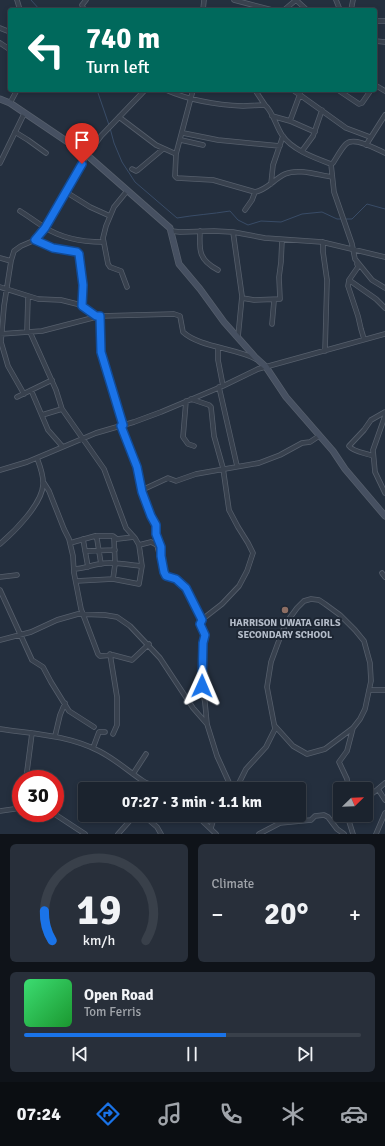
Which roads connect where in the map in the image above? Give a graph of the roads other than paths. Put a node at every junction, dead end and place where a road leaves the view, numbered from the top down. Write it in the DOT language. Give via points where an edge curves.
graph roads {
  1 [pos="234,0"];
  2 [pos="255,0"];
  3 [pos="297,0"];
  4 [pos="253,5"];
  5 [pos="264,8"];
  6 [pos="287,8"];
  7 [pos="305,8"];
  8 [pos="15,92"];
  9 [pos="142,92"];
  10 [pos="172,92"];
  11 [pos="193,92"];
  12 [pos="256,92"];
  13 [pos="296,92"];
  14 [pos="341,92"];
  15 [pos="370,92"];
  16 [pos="300,94"];
  17 [pos="0,99"];
  18 [pos="191,99"];
  19 [pos="10,103"];
  20 [pos="265,105"];
  21 [pos="322,110"];
  22 [pos="24,114"];
  23 [pos="385,115"];
  24 [pos="272,116"];
  25 [pos="119,117"];
  26 [pos="290,121"];
  27 [pos="15,132"];
  28 [pos="315,132"];
  29 [pos="183,133"];
  30 [pos="283,136"];
  31 [pos="370,137"];
  32 [pos="181,140"];
  33 [pos="203,145"];
  34 [pos="366,145"];
  35 [pos="280,146"];
  36 [pos="163,150"];
  37 [pos="302,152"];
  38 [pos="46,153"];
  39 [pos="385,153"];
  40 [pos="176,154"];
  41 [pos="87,155"];
  42 [pos="0,163"];
  43 [pos="331,164"];
  44 [pos="132,169"];
  45 [pos="332,177"];
  46 [pos="271,184"];
  47 [pos="127,191"];
  48 [pos="66,192"];
  49 [pos="255,192"];
  50 [pos="245,210"];
  51 [pos="20,211"];
  52 [pos="110,216"];
  53 [pos="45,228"];
  54 [pos="171,231"];
  55 [pos="200,231"];
  56 [pos="233,232"];
  57 [pos="35,240"];
  58 [pos="282,240"];
  59 [pos="103,242"];
  60 [pos="323,242"];
  61 [pos="353,249"];
  62 [pos="385,257"];
  63 [pos="0,258"];
  64 [pos="11,261"];
  65 [pos="357,263"];
  66 [pos="218,270"];
  67 [pos="348,280"];
  68 [pos="127,287"];
  69 [pos="0,288"];
  70 [pos="385,288"];
  71 [pos="8,290"];
  72 [pos="28,296"];
  73 [pos="242,298"];
  74 [pos="274,301"];
  75 [pos="82,306"];
  76 [pos="385,308"];
  77 [pos="98,316"];
  78 [pos="272,324"];
  79 [pos="29,332"];
  80 [pos="1,334"];
  81 [pos="385,334"];
  82 [pos="238,338"];
  83 [pos="364,339"];
  84 [pos="218,347"];
  85 [pos="325,351"];
  86 [pos="260,361"];
  87 [pos="266,367"];
  88 [pos="52,380"];
  89 [pos="221,387"];
  90 [pos="31,390"];
  91 [pos="24,394"];
  92 [pos="17,397"];
  93 [pos="191,399"];
  94 [pos="186,401"];
  95 [pos="62,408"];
  96 [pos="385,412"];
  97 [pos="42,415"];
  98 [pos="385,416"];
  99 [pos="122,425"];
  100 [pos="319,436"];
  101 [pos="83,438"];
  102 [pos="62,446"];
  103 [pos="194,446"];
  104 [pos="374,456"];
  105 [pos="37,458"];
  106 [pos="236,466"];
  107 [pos="223,468"];
  108 [pos="0,470"];
  109 [pos="44,483"];
  110 [pos="142,490"];
  111 [pos="385,493"];
  112 [pos="385,516"];
  113 [pos="95,536"];
  114 [pos="114,537"];
  115 [pos="134,537"];
  116 [pos="83,539"];
  117 [pos="70,543"];
  118 [pos="0,544"];
  119 [pos="139,545"];
  120 [pos="98,550"];
  121 [pos="115,550"];
  122 [pos="85,552"];
  123 [pos="161,556"];
  124 [pos="101,564"];
  125 [pos="115,564"];
  126 [pos="142,566"];
  127 [pos="88,567"];
  128 [pos="74,569"];
  129 [pos="382,572"];
  130 [pos="17,575"];
  131 [pos="0,576"];
  132 [pos="385,577"];
  133 [pos="113,579"];
  134 [pos="76,580"];
  135 [pos="0,590"];
  136 [pos="82,614"];
  137 [pos="202,620"];
  138 [pos="21,634"];
  139 [pos="0,640"];
  140 [pos="149,644"];
  141 [pos="110,654"];
  142 [pos="369,690"];
  143 [pos="385,690"];
  144 [pos="65,703"];
  145 [pos="207,724"];
  146 [pos="275,726"];
  147 [pos="94,727"];
  148 [pos="353,728"];
  149 [pos="0,730"];
  150 [pos="105,732"];
  151 [pos="32,733"];
  152 [pos="113,734"];
  153 [pos="55,736"];
  154 [pos="93,748"];
  155 [pos="146,754"];
  156 [pos="27,770"];
  157 [pos="133,774"];
  158 [pos="146,782"];
  159 [pos="229,782"];
  160 [pos="240,782"];
  161 [pos="348,782"];
  162 [pos="385,784"];
  163 [pos="378,789"];
  164 [pos="373,793"];
  165 [pos="385,800"];
  166 [pos="12,809"];
  167 [pos="0,811"];
  168 [pos="385,813"];
  169 [pos="64,820"];
  170 [pos="129,822"];
  171 [pos="151,822"];
  172 [pos="204,822"];
  173 [pos="213,822"];
  174 [pos="350,822"];
  175 [pos="211,828"];
  176 [pos="85,834"];
  177 [pos="118,834"];
  178 [pos="161,834"];
  179 [pos="216,834"];
  180 [pos="259,834"];
  181 [pos="344,834"];
  182 [pos="354,834"];
  183 [pos="376,834"];
  1 -- 4 [label="street"];
  2 -- 4 [label="street"];
  3 -- 6 [label="street"];
  3 -- 7 [label="street"];
  4 -- 5 [label="street"];
  8 -- 19 [label="street"];
  9 -- 25 [label="street"];
  10 -- 18 [label="street"];
  11 -- 18 [label="street"];
  12 -- 20 [label="street"];
  13 -- 16 [label="street"];
  14 -- 15 [label="street" via="360,104"];
  16 -- 21 [label="street"];
  16 -- 26 [label="street"];
  17 -- 19 [label="street"];
  18 -- 20 [label="street" via="237,106"];
  18 -- 29 [label="street"];
  19 -- 22 [label="street"];
  20 -- 24 [label="street"];
  21 -- 28 [label="street"];
  21 -- 31 [label="street" via="346,128"];
  22 -- 27 [label="street"];
  22 -- 41 [label="street"];
  23 -- 31 [label="street"];
  24 -- 26 [label="street"];
  24 -- 30 [label="street"];
  25 -- 36 [label="street"];
  25 -- 41 [label="street"];
  26 -- 28 [label="street"];
  27 -- 38 [label="street"];
  27 -- 42 [label="street"];
  28 -- 37 [label="street"];
  29 -- 32 [label="street"];
  29 -- 35 [label="street" via="218,140"];
  30 -- 35 [label="street"];
  30 -- 37 [label="street"];
  31 -- 34 [label="street"];
  32 -- 33 [label="street"];
  32 -- 40 [label="street"];
  34 -- 39 [label="street"];
  34 -- 43 [label="street" via="351,141"];
  35 -- 46 [label="street" via="273,165"];
  36 -- 40 [label="street"];
  36 -- 44 [label="street" via="138,170"];
  37 -- 43 [label="street"];
  40 -- 49 [label="street" via="177,178 213,180"];
  41 -- 47 [label="street"];
  41 -- 48 [label="street"];
  43 -- 45 [label="street"];
  45 -- 46 [label="street" via="294,172"];
  45 -- 61 [label="street" via="334,192"];
  46 -- 49 [label="street"];
  47 -- 52 [label="street" via="115,205"];
  47 -- 54 [label="street"];
  48 -- 52 [label="street"];
  48 -- 53 [label="street"];
  49 -- 50 [label="street"];
  51 -- 53 [label="street"];
  52 -- 59 [label="street"];
  53 -- 57 [label="street"];
  53 -- 59 [label="street" via="72,239"];
  54 -- 55 [label="street"];
  54 -- 82 [label="street" via="179,264"];
  55 -- 56 [label="street"];
  55 -- 66 [label="street" via="201,255 206,263"];
  56 -- 58 [label="street"];
  56 -- 73 [label="street"];
  57 -- 64 [label="street" via="16,249"];
  57 -- 75 [label="street" via="79,254 83,285"];
  58 -- 60 [label="street"];
  58 -- 74 [label="street" via="280,299"];
  59 -- 68 [label="street" via="108,264 121,271"];
  60 -- 61 [label="street"];
  60 -- 85 [label="street" via="327,280"];
  61 -- 62 [label="street"];
  61 -- 65 [label="street"];
  63 -- 64 [label="street"];
  64 -- 71 [label="street"];
  65 -- 67 [label="street" via="357,269"];
  65 -- 70 [label="street" via="372,280"];
  67 -- 76 [label="street"];
  67 -- 83 [label="street" via="348,290"];
  69 -- 71 [label="street"];
  71 -- 72 [label="street"];
  71 -- 80 [label="street"];
  72 -- 75 [label="street" via="66,300"];
  72 -- 79 [label="street"];
  73 -- 74 [label="street"];
  73 -- 82 [label="street"];
  74 -- 78 [label="street"];
  75 -- 77 [label="street"];
  77 -- 79 [label="street" via="52,329"];
  77 -- 84 [label="street" via="176,314 180,316 184,334 194,340"];
  77 -- 99 [label="street" via="101,352"];
  79 -- 80 [label="street"];
  79 -- 88 [label="street"];
  80 -- 91 [label="street" via="7,363"];
  81 -- 83 [label="street"];
  82 -- 86 [label="street"];
  83 -- 85 [label="street"];
  84 -- 86 [label="street"];
  84 -- 89 [label="street"];
  85 -- 87 [label="street"];
  86 -- 87 [label="street"];
  87 -- 89 [label="street"];
  87 -- 100 [label="street" via="286,397"];
  88 -- 90 [label="street"];
  88 -- 95 [label="street"];
  89 -- 93 [label="street"];
  89 -- 106 [label="street"];
  90 -- 91 [label="street"];
  90 -- 97 [label="street"];
  91 -- 92 [label="street"];
  93 -- 94 [label="street"];
  93 -- 107 [label="street" via="211,407 214,436"];
  94 -- 99 [label="street"];
  94 -- 103 [label="street" via="183,437 188,444"];
  95 -- 97 [label="street"];
  95 -- 101 [label="street"];
  96 -- 104 [label="street" via="371,420 349,446 354,451"];
  97 -- 102 [label="street" via="50,432"];
  98 -- 104 [label="street" via="374,446"];
  99 -- 101 [label="street"];
  99 -- 110 [label="street"];
  100 -- 106 [label="street" via="264,462"];
  100 -- 112 [label="street"];
  101 -- 102 [label="street"];
  101 -- 115 [label="street" via="106,473 123,522"];
  102 -- 105 [label="street"];
  104 -- 111 [label="street" via="375,472"];
  105 -- 108 [label="street"];
  105 -- 109 [label="street"];
  106 -- 107 [label="street"];
  107 -- 110 [label="street" via="176,481 168,478"];
  107 -- 137 [label="street" via="230,513 253,553 239,586"];
  109 -- 117 [label="street"];
  109 -- 118 [label="street" via="28,516"];
  110 -- 123 [label="street" via="156,525"];
  113 -- 114 [label="street"];
  113 -- 116 [label="street"];
  113 -- 120 [label="street"];
  114 -- 115 [label="street"];
  114 -- 121 [label="street"];
  115 -- 119 [label="street"];
  116 -- 117 [label="street"];
  116 -- 122 [label="street"];
  117 -- 128 [label="street"];
  119 -- 123 [label="street" via="155,543"];
  119 -- 126 [label="street"];
  120 -- 121 [label="street"];
  120 -- 122 [label="street"];
  120 -- 124 [label="street"];
  121 -- 125 [label="street"];
  122 -- 127 [label="street"];
  123 -- 137 [label="street" via="164,574 176,579 186,588"];
  124 -- 125 [label="street"];
  124 -- 127 [label="street"];
  125 -- 126 [label="street"];
  125 -- 133 [label="street"];
  126 -- 133 [label="street" via="139,584"];
  127 -- 128 [label="street"];
  128 -- 134 [label="street"];
  129 -- 132 [label="street"];
  130 -- 131 [label="street"];
  133 -- 134 [label="street"];
  134 -- 136 [label="street"];
  135 -- 138 [label="street"];
  136 -- 138 [label="street" via="57,620"];
  136 -- 140 [label="street" via="117,617"];
  136 -- 141 [label="street" via="98,654"];
  137 -- 145 [label="street" via="200,624 205,635 201,681"];
  138 -- 139 [label="street"];
  138 -- 144 [label="street" via="32,660 43,667"];
  140 -- 141 [label="street" via="132,660"];
  140 -- 145 [label="street"];
  141 -- 152 [label="street" via="118,722"];
  142 -- 143 [label="street"];
  142 -- 146 [label="street" via="371,669 362,637 340,615 322,602 313,599 304,601 286,623 268,673 268,693"];
  142 -- 148 [label="street" via="363,713"];
  144 -- 147 [label="street" via="72,713"];
  144 -- 153 [label="street"];
  145 -- 159 [label="street"];
  146 -- 148 [label="street" via="293,746 307,754 325,748"];
  146 -- 160 [label="street" via="268,744 246,769"];
  148 -- 161 [label="street" via="347,751 339,762"];
  149 -- 151 [label="street"];
  150 -- 154 [label="street" via="99,732"];
  151 -- 153 [label="street"];
  151 -- 156 [label="street"];
  153 -- 154 [label="street"];
  154 -- 157 [label="street"];
  155 -- 157 [label="street"];
  157 -- 158 [label="street"];
  162 -- 163 [label="street"];
  163 -- 164 [label="street"];
  163 -- 165 [label="street"];
  166 -- 167 [label="street"];
  168 -- 183 [label="street"];
  169 -- 176 [label="street"];
  170 -- 177 [label="street"];
  171 -- 178 [label="street"];
  172 -- 175 [label="street"];
  173 -- 175 [label="street"];
  174 -- 182 [label="street"];
  175 -- 179 [label="street"];
  180 -- 181 [label="street" via="280,823 324,816"];
}
